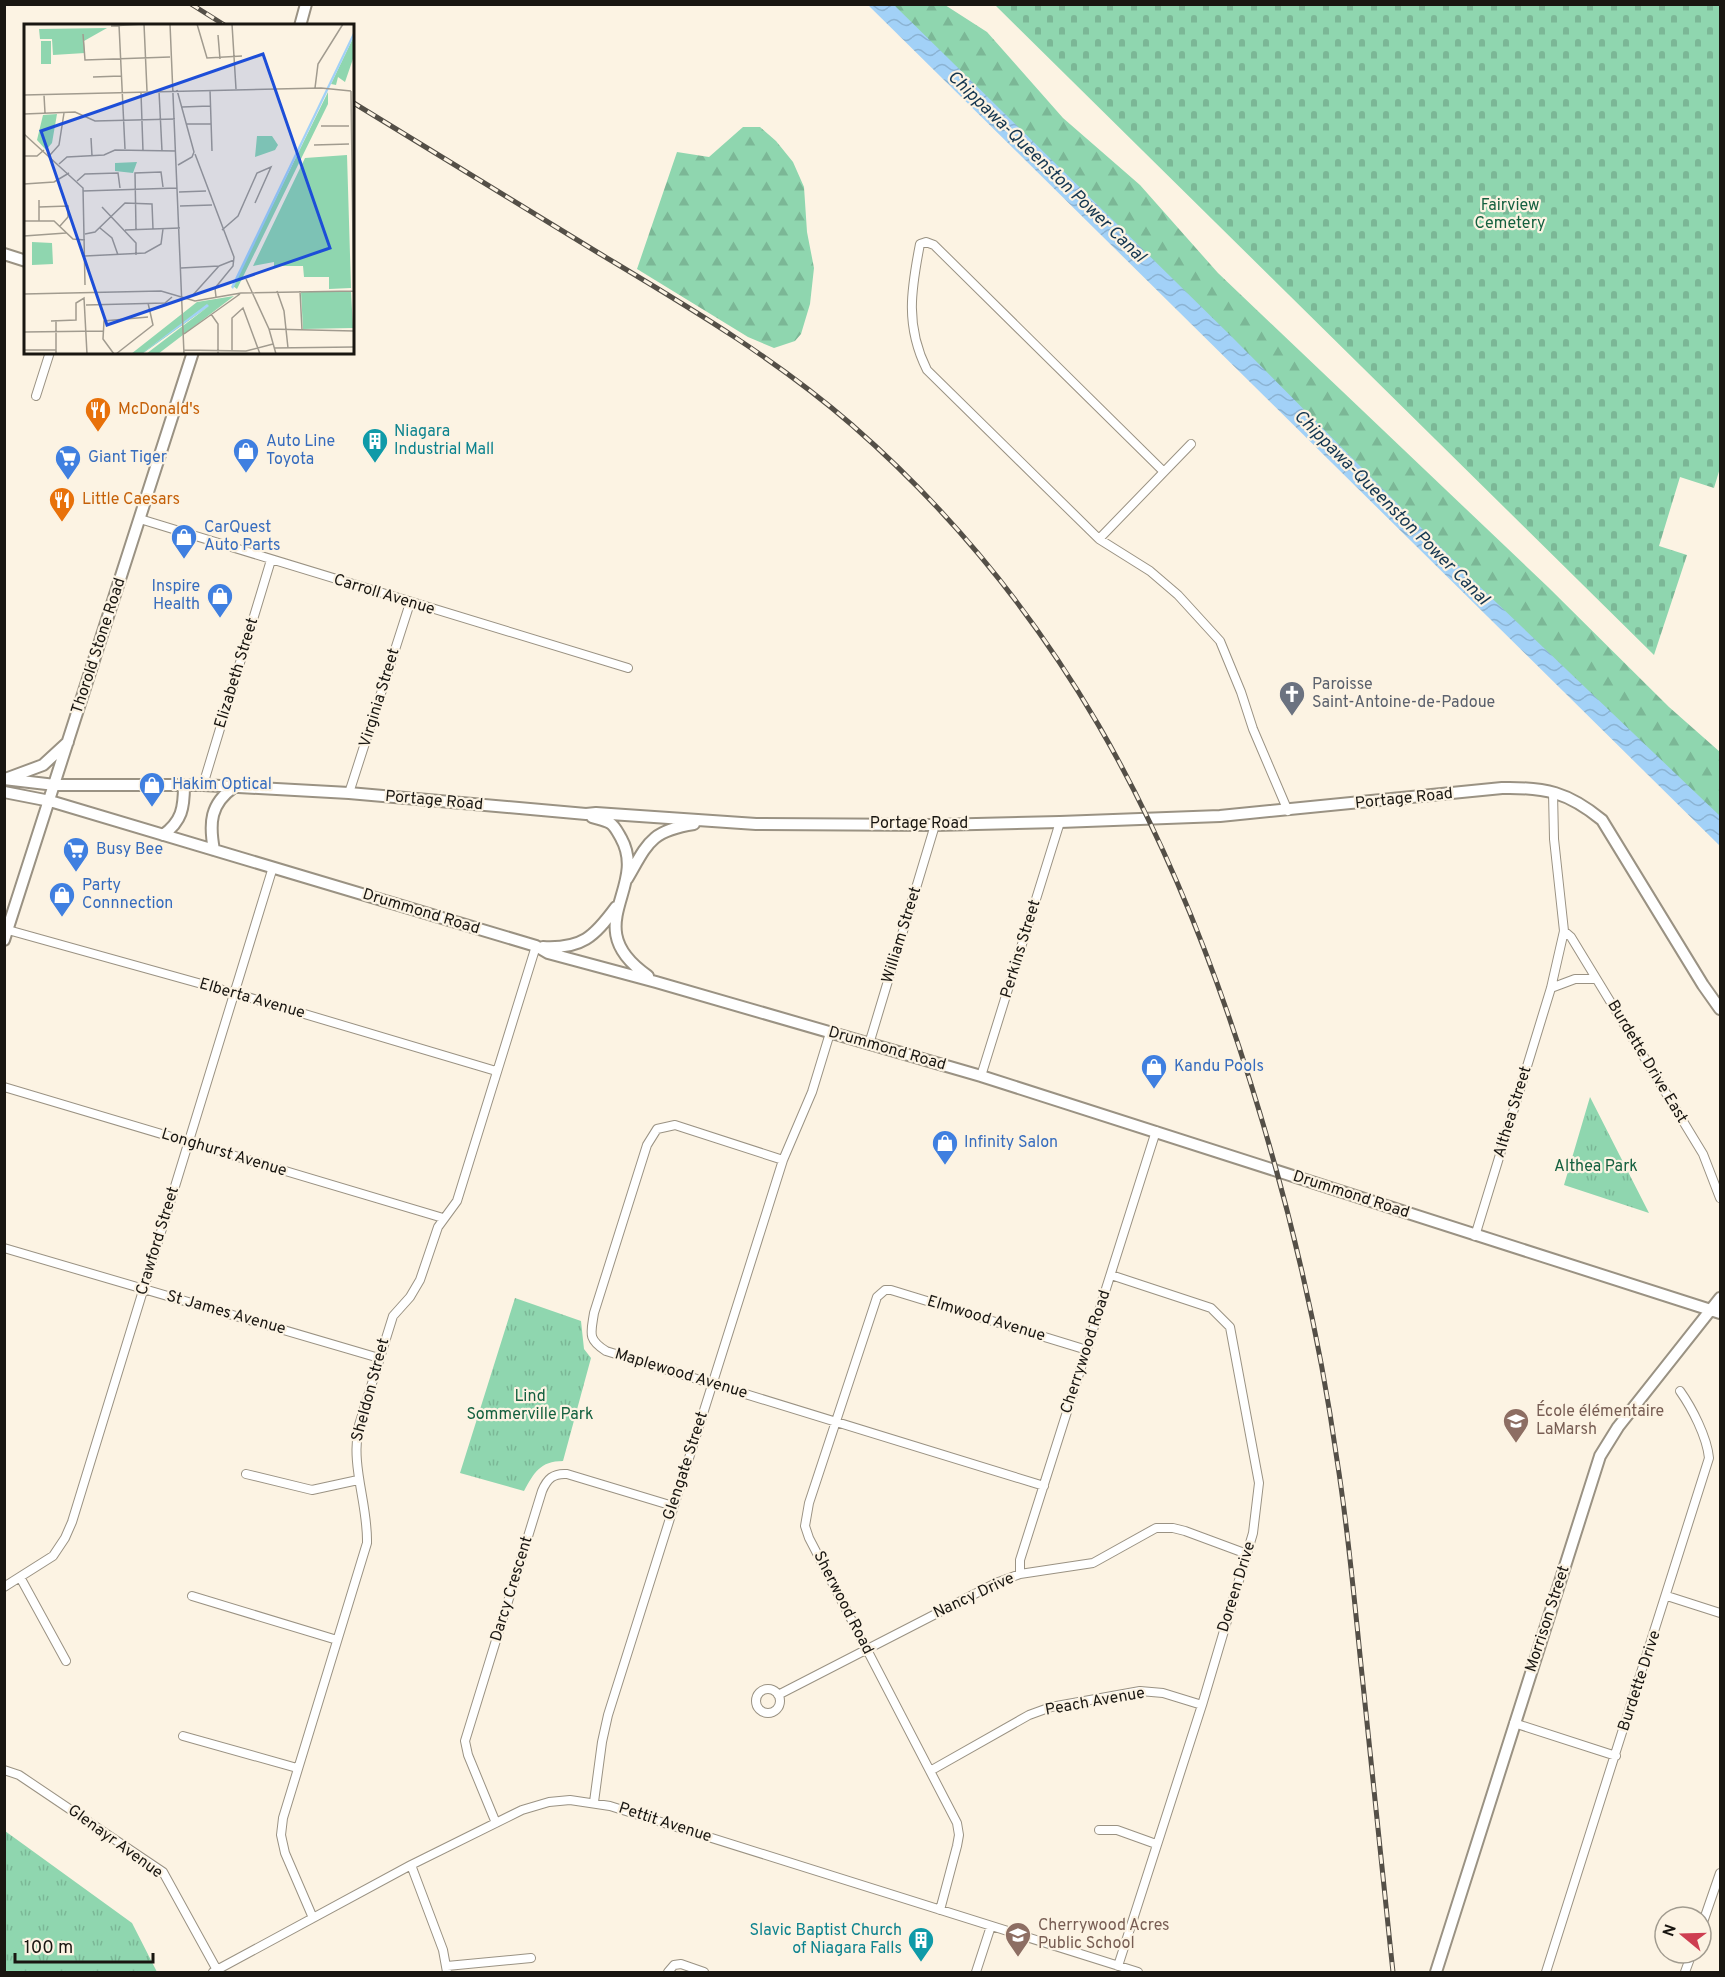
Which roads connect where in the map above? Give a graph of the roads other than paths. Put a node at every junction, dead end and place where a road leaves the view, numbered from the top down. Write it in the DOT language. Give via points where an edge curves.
graph roads {
  1 [pos="306,4"];
  2 [pos="301,24"];
  3 [pos="4,254"];
  4 [pos="24,260"];
  5 [pos="49,354"];
  6 [pos="193,354"];
  7 [pos="36,396"];
  8 [pos="1191,444"];
  9 [pos="1164,471"];
  10 [pos="140,519"];
  11 [pos="1099,539"];
  12 [pos="272,560"];
  13 [pos="410,603"];
  14 [pos="628,668"];
  15 [pos="68,742"];
  16 [pos="5,779"];
  17 [pos="55,785"];
  18 [pos="184,785"];
  19 [pos="203,785"];
  20 [pos="234,787"];
  21 [pos="4,792"];
  22 [pos="1553,792"];
  23 [pos="350,793"];
  24 [pos="50,801"];
  25 [pos="1288,811"];
  26 [pos="586,814"];
  27 [pos="724,822"];
  28 [pos="1060,822"];
  29 [pos="935,825"];
  30 [pos="163,835"];
  31 [pos="214,850"];
  32 [pos="273,867"];
  33 [pos="627,880"];
  34 [pos="618,904"];
  35 [pos="1564,931"];
  36 [pos="6,935"];
  37 [pos="536,946"];
  38 [pos="1596,978"];
  39 [pos="656,982"];
  40 [pos="1551,988"];
  41 [pos="234,993"];
  42 [pos="1720,1009"];
  43 [pos="830,1033"];
  44 [pos="869,1044"];
  45 [pos="496,1071"];
  46 [pos="981,1076"];
  47 [pos="4,1087"];
  48 [pos="1156,1131"];
  49 [pos="189,1142"];
  50 [pos="783,1160"];
  51 [pos="1720,1198"];
  52 [pos="443,1218"];
  53 [pos="1475,1236"];
  54 [pos="4,1248"];
  55 [pos="1111,1275"];
  56 [pos="143,1289"];
  57 [pos="885,1290"];
  58 [pos="1720,1298"];
  59 [pos="1716,1312"];
  60 [pos="1087,1350"];
  61 [pos="379,1358"];
  62 [pos="713,1383"];
  63 [pos="1680,1391"];
  64 [pos="836,1421"];
  65 [pos="246,1474"];
  66 [pos="358,1480"];
  67 [pos="1044,1486"];
  68 [pos="673,1506"];
  69 [pos="1247,1554"];
  70 [pos="1020,1574"];
  71 [pos="20,1577"];
  72 [pos="4,1587"];
  73 [pos="192,1596"];
  74 [pos="1667,1596"];
  75 [pos="1720,1613"];
  76 [pos="337,1640"];
  77 [pos="867,1650"];
  78 [pos="66,1661"];
  79 [pos="778,1695"];
  80 [pos="1202,1705"];
  81 [pos="1514,1723"];
  82 [pos="183,1736"];
  83 [pos="1616,1756"];
  84 [pos="297,1768"];
  85 [pos="4,1770"];
  86 [pos="930,1771"];
  87 [pos="594,1802"];
  88 [pos="496,1823"];
  89 [pos="1099,1830"];
  90 [pos="1156,1844"];
  91 [pos="411,1865"];
  92 [pos="1720,1873"];
  93 [pos="1709,1905"];
  94 [pos="940,1910"];
  95 [pos="313,1918"];
  96 [pos="991,1926"];
  97 [pos="531,1958"];
  98 [pos="1118,1966"];
  99 [pos="447,1969"];
  100 [pos="215,1971"];
  101 [pos="668,1972"];
  102 [pos="704,1972"];
  103 [pos="976,1972"];
  104 [pos="1138,1972"];
  105 [pos="1436,1972"];
  106 [pos="1546,1972"];
  1 -- 2 [label="main road"];
  3 -- 4 [label="main road"];
  5 -- 7 [label="street"];
  6 -- 10 [label="main road, Thorold Stone Road"];
  8 -- 9 [label="street"];
  9 -- 11 [label="street"];
  9 -- 11 [label="street" via="934,245 920,244 911,315 917,349 927,370"];
  10 -- 12 [label="street, Carroll Avenue"];
  10 -- 15 [label="main road, Thorold Stone Road"];
  11 -- 25 [label="street" via="1150,571 1220,641"];
  12 -- 13 [label="street, Carroll Avenue"];
  12 -- 19 [label="street, Elizabeth Street"];
  13 -- 14 [label="street, Carroll Avenue"];
  13 -- 23 [label="street, Virginia Street"];
  15 -- 16 [label="main road" via="44,765"];
  15 -- 17 [label="main road, Thorold Stone Road"];
  16 -- 17 [label="main road, Portage Road"];
  17 -- 18 [label="main road, Portage Road"];
  17 -- 24 [label="main road, Thorold Stone Road"];
  18 -- 19 [label="main road, Portage Road"];
  18 -- 30 [label="main road" via="180,816"];
  19 -- 20 [label="main road, Portage Road"];
  20 -- 23 [label="main road, Portage Road"];
  20 -- 31 [label="main road" via="224,794 213,813 210,832"];
  21 -- 24 [label="main road"];
  22 -- 25 [label="main road, Portage Road" via="1529,787 1502,788"];
  22 -- 35 [label="street, Althea Street"];
  22 -- 42 [label="main road, Portage Road" via="1582,804 1602,820"];
  23 -- 26 [label="main road, Portage Road"];
  24 -- 30 [label="main road, Drummond Road"];
  24 -- 36 [label="main road, Thorold Stone Road"];
  25 -- 28 [label="main road, Portage Road"];
  26 -- 27 [label="main road, Portage Road"];
  26 -- 33 [label="main road" via="612,824 619,834 625,846"];
  27 -- 29 [label="main road, Portage Road"];
  27 -- 33 [label="main road" via="668,829 644,850"];
  28 -- 29 [label="main road, Portage Road"];
  28 -- 46 [label="street, Perkins Street"];
  29 -- 44 [label="street, William Street"];
  30 -- 31 [label="main road, Drummond Road"];
  31 -- 32 [label="main road, Drummond Road"];
  32 -- 37 [label="main road, Drummond Road"];
  32 -- 41 [label="street, Crawford Street"];
  33 -- 34 [label="main road"];
  34 -- 37 [label="main road" via="603,925 584,941 563,948"];
  34 -- 39 [label="main road" via="615,922 621,948 627,960"];
  35 -- 38 [label="street, Burdette Drive East"];
  35 -- 40 [label="street, Althea Street"];
  36 -- 41 [label="street, Elberta Avenue"];
  37 -- 39 [label="main road, Drummond Road" via="548,953"];
  37 -- 45 [label="street, Sheldon Street"];
  38 -- 40 [label="street" via="1575,979"];
  38 -- 51 [label="street, Burdette Drive East" via="1703,1154"];
  39 -- 43 [label="main road, Drummond Road"];
  40 -- 53 [label="street, Althea Street"];
  41 -- 45 [label="street, Elberta Avenue"];
  41 -- 49 [label="street, Crawford Street"];
  43 -- 44 [label="main road, Drummond Road"];
  43 -- 50 [label="street, Glengate Street" via="812,1092"];
  44 -- 46 [label="main road, Drummond Road"];
  45 -- 52 [label="street, Sheldon Street" via="457,1202"];
  46 -- 48 [label="main road, Drummond Road"];
  47 -- 49 [label="street, Longhurst Avenue"];
  48 -- 53 [label="main road, Drummond Road"];
  48 -- 55 [label="street, Cherrywood Road"];
  49 -- 52 [label="street, Longhurst Avenue"];
  49 -- 56 [label="street, Crawford Street"];
  50 -- 62 [label="street, Glengate Street"];
  50 -- 62 [label="street, Maplewood Avenue" via="675,1125 657,1129 647,1144 629,1201 594,1313 591,1337 606,1351"];
  52 -- 61 [label="street, Sheldon Street" via="420,1280 393,1316"];
  53 -- 59 [label="main road, Drummond Road"];
  54 -- 56 [label="street, St James Avenue"];
  55 -- 60 [label="street, Cherrywood Road"];
  55 -- 69 [label="street, Doreen Drive" via="1211,1308 1230,1327 1259,1484"];
  56 -- 61 [label="street, St James Avenue"];
  56 -- 71 [label="street, Crawford Street" via="72,1522 52,1556"];
  57 -- 60 [label="street, Elmwood Avenue"];
  57 -- 64 [label="street, Sherwood Road" via="877,1297"];
  58 -- 59 [label="main road, Morrison Street"];
  59 -- 81 [label="main road, Morrison Street" via="1618,1427 1600,1456"];
  60 -- 67 [label="street, Cherrywood Road"];
  61 -- 66 [label="street, Sheldon Street" via="355,1441"];
  62 -- 64 [label="street, Maplewood Avenue"];
  62 -- 68 [label="street, Glengate Street"];
  63 -- 74 [label="street, Burdette Drive" via="1701,1431 1709,1458"];
  64 -- 67 [label="street, Maplewood Avenue"];
  64 -- 77 [label="street, Sherwood Road" via="805,1526"];
  65 -- 66 [label="street" via="312,1490"];
  66 -- 76 [label="street, Sheldon Street" via="368,1526 367,1543"];
  67 -- 70 [label="street, Cherrywood Road" via="1020,1560"];
  68 -- 87 [label="street, Glengate Street" via="608,1715"];
  68 -- 88 [label="street, Darcy Crescent" via="567,1474 547,1480 465,1741"];
  69 -- 70 [label="street, Nancy Drive" via="1185,1531 1156,1528 1093,1563"];
  69 -- 80 [label="street, Doreen Drive"];
  70 -- 77 [label="street, Nancy Drive" via="996,1582"];
  71 -- 72 [label="street, Crawford Street"];
  71 -- 78 [label="street"];
  73 -- 76 [label="street"];
  74 -- 75 [label="street"];
  74 -- 83 [label="street, Burdette Drive"];
  76 -- 84 [label="street, Sheldon Street"];
  77 -- 79 [label="street, Nancy Drive"];
  77 -- 86 [label="street, Sherwood Road"];
  80 -- 86 [label="street, Peach Avenue" via="1163,1693 1140,1691 1051,1707 1029,1715"];
  80 -- 90 [label="street, Doreen Drive"];
  81 -- 83 [label="street"];
  81 -- 105 [label="main road, Morrison Street"];
  82 -- 84 [label="street"];
  83 -- 106 [label="street, Burdette Drive"];
  84 -- 95 [label="street, Sheldon Street" via="281,1835"];
  85 -- 100 [label="street, Glenayr Avenue" via="19,1775 163,1872"];
  86 -- 94 [label="street, Sherwood Road" via="959,1835"];
  87 -- 88 [label="street, Pettit Avenue" via="549,1802"];
  87 -- 94 [label="street, Pettit Avenue"];
  88 -- 91 [label="street, Pettit Avenue"];
  89 -- 90 [label="street" via="1117,1830"];
  90 -- 98 [label="street, Doreen Drive"];
  91 -- 95 [label="street, Pettit Avenue"];
  91 -- 99 [label="street"];
  92 -- 93 [label="street"];
  94 -- 96 [label="street, Pettit Avenue"];
  95 -- 100 [label="street, Pettit Avenue"];
  96 -- 98 [label="street, Pettit Avenue"];
  96 -- 103 [label="street"];
  97 -- 99 [label="street"];
  98 -- 104 [label="street, Pettit Avenue"];
  101 -- 102 [label="street" via="681,1964"];
}
